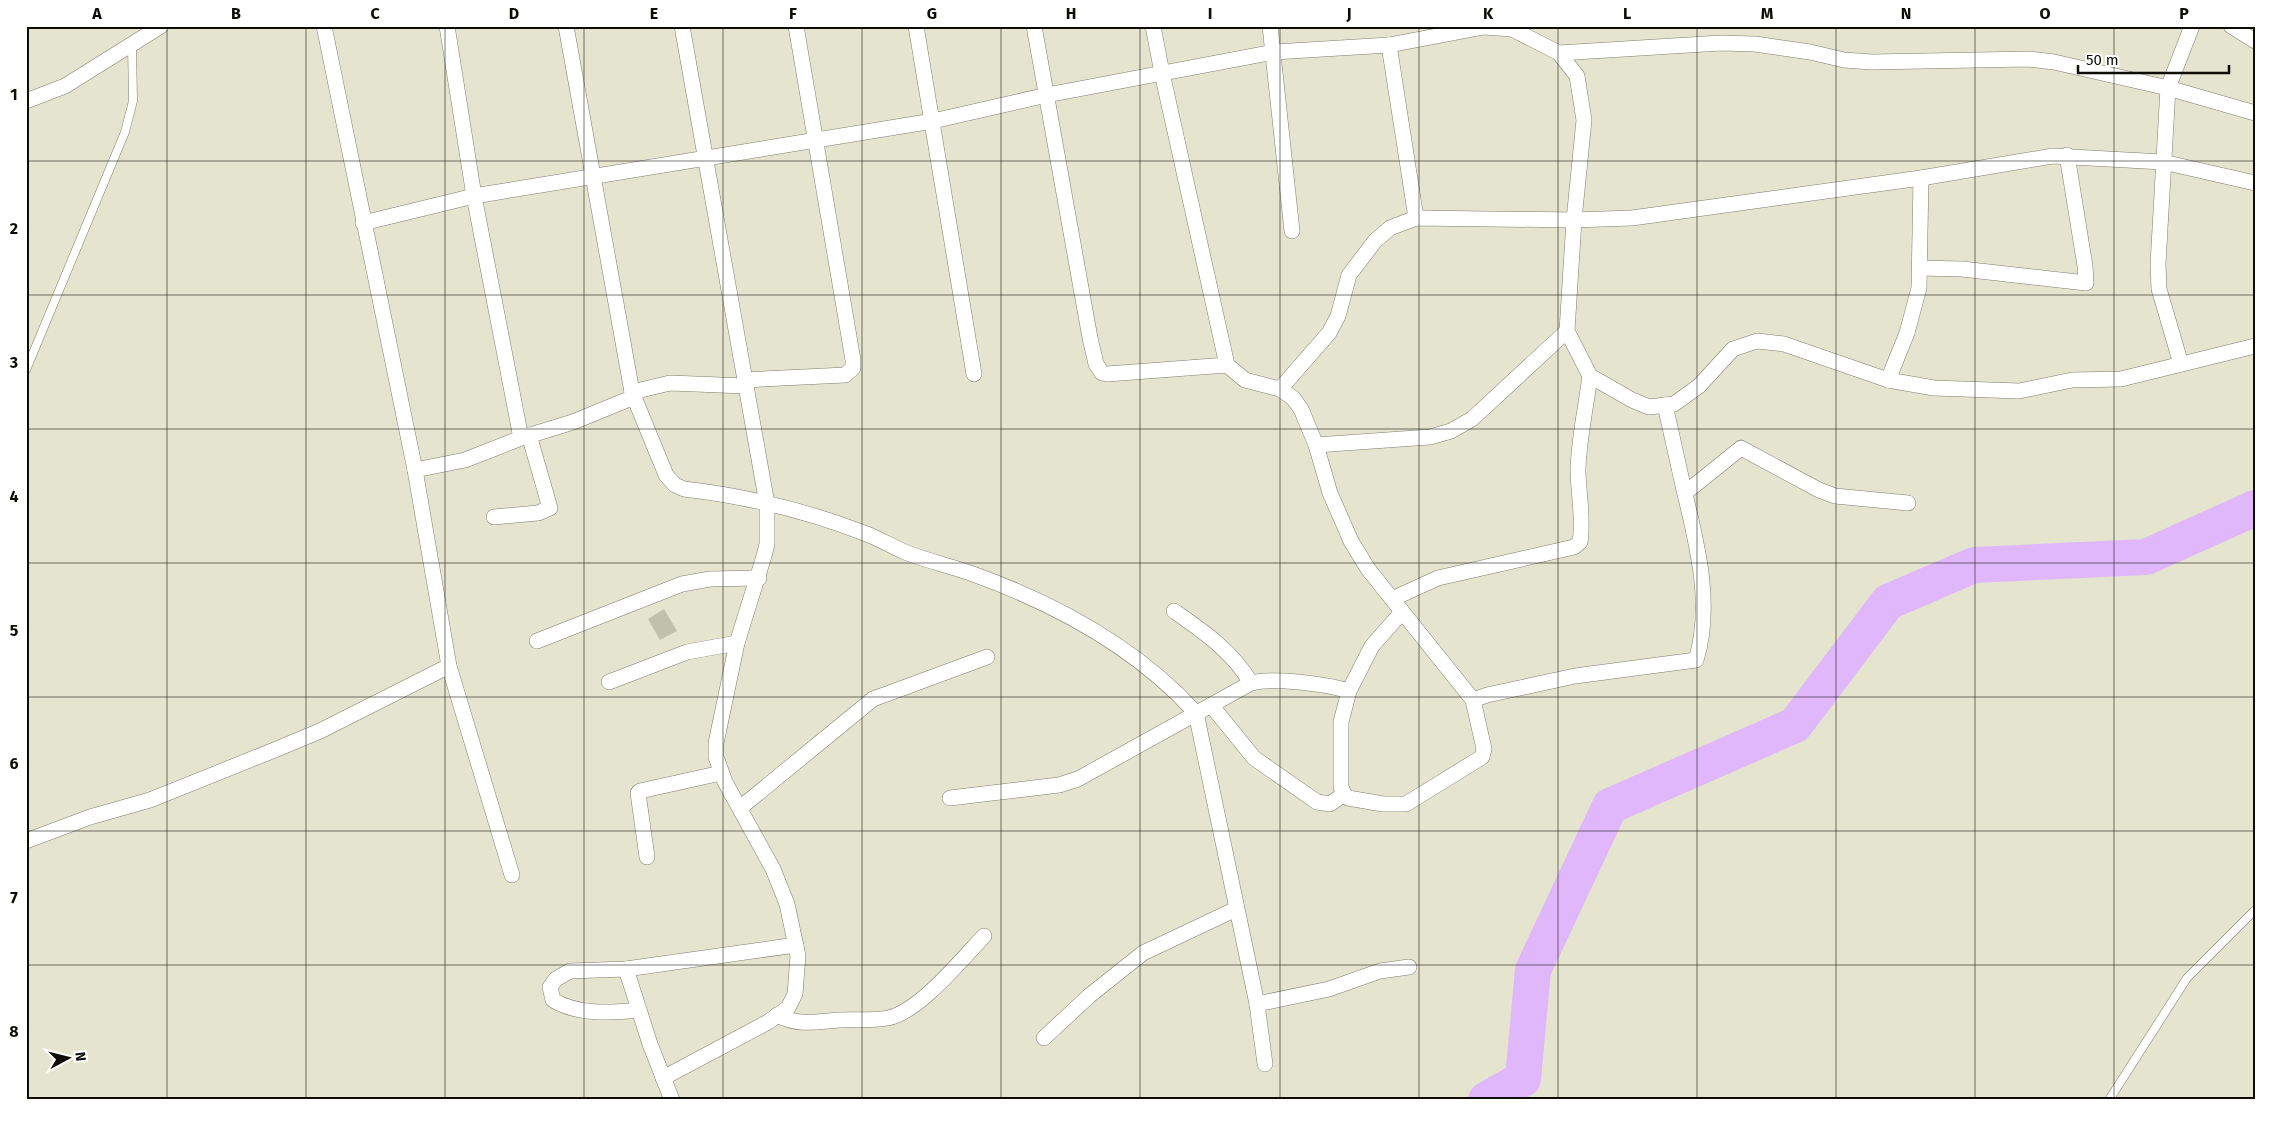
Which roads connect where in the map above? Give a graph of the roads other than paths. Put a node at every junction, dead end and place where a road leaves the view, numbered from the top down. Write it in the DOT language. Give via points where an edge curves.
graph roads {
  1 [pos="161,26"];
  2 [pos="324,26"];
  3 [pos="447,26"];
  4 [pos="566,26"];
  5 [pos="682,26"];
  6 [pos="796,26"];
  7 [pos="916,26"];
  8 [pos="1034,26"];
  9 [pos="1153,26"];
  10 [pos="1270,26"];
  11 [pos="2192,26"];
  12 [pos="2231,26"];
  13 [pos="1458,28"];
  14 [pos="2255,41"];
  15 [pos="132,45"];
  16 [pos="1390,46"];
  17 [pos="1274,52"];
  18 [pos="1559,54"];
  19 [pos="1162,73"];
  20 [pos="2168,88"];
  21 [pos="1047,94"];
  22 [pos="26,101"];
  23 [pos="2255,113"];
  24 [pos="933,121"];
  25 [pos="816,141"];
  26 [pos="2067,155"];
  27 [pos="704,157"];
  28 [pos="2163,162"];
  29 [pos="592,176"];
  30 [pos="1921,178"];
  31 [pos="2255,183"];
  32 [pos="474,196"];
  33 [pos="1416,218"];
  34 [pos="1574,220"];
  35 [pos="363,223"];
  36 [pos="1292,231"];
  37 [pos="1920,268"];
  38 [pos="1567,331"];
  39 [pos="2255,346"];
  40 [pos="2181,364"];
  41 [pos="1227,365"];
  42 [pos="26,370"];
  43 [pos="974,374"];
  44 [pos="1590,376"];
  45 [pos="1888,380"];
  46 [pos="745,383"];
  47 [pos="1280,389"];
  48 [pos="633,394"];
  49 [pos="1665,405"];
  50 [pos="525,437"];
  51 [pos="1316,445"];
  52 [pos="415,470"];
  53 [pos="1685,493"];
  54 [pos="1908,503"];
  55 [pos="767,504"];
  56 [pos="494,517"];
  57 [pos="759,578"];
  58 [pos="1392,599"];
  59 [pos="1174,611"];
  60 [pos="1402,612"];
  61 [pos="537,641"];
  62 [pos="737,643"];
  63 [pos="987,657"];
  64 [pos="449,666"];
  65 [pos="608,682"];
  66 [pos="1251,682"];
  67 [pos="1348,691"];
  68 [pos="1473,700"];
  69 [pos="1211,704"];
  70 [pos="1196,713"];
  71 [pos="721,773"];
  72 [pos="1344,794"];
  73 [pos="950,798"];
  74 [pos="740,808"];
  75 [pos="26,841"];
  76 [pos="647,857"];
  77 [pos="512,875"];
  78 [pos="1236,910"];
  79 [pos="2255,910"];
  80 [pos="984,936"];
  81 [pos="796,945"];
  82 [pos="1409,967"];
  83 [pos="626,969"];
  84 [pos="1257,1004"];
  85 [pos="638,1010"];
  86 [pos="778,1015"];
  87 [pos="1044,1038"];
  88 [pos="1265,1064"];
  89 [pos="663,1078"];
  90 [pos="672,1100"];
  91 [pos="2109,1100"];
  1 -- 15 [label="street"];
  2 -- 35 [label="street"];
  3 -- 32 [label="street"];
  4 -- 29 [label="street"];
  5 -- 27 [label="street"];
  6 -- 25 [label="street"];
  7 -- 24 [label="street"];
  8 -- 21 [label="street"];
  9 -- 19 [label="street"];
  10 -- 17 [label="street"];
  11 -- 20 [label="street"];
  12 -- 14 [label="street"];
  13 -- 16 [label="street"];
  13 -- 18 [label="street" via="1512,30"];
  15 -- 22 [label="street" via="65,86"];
  15 -- 42 [label="lane" via="133,101 125,132"];
  16 -- 17 [label="street"];
  16 -- 33 [label="street"];
  17 -- 19 [label="street"];
  17 -- 36 [label="street"];
  18 -- 20 [label="street" via="1722,43 1872,62 2029,59"];
  18 -- 34 [label="street" via="1577,76 1584,120"];
  19 -- 21 [label="street"];
  19 -- 41 [label="street"];
  20 -- 23 [label="street"];
  20 -- 28 [label="street"];
  21 -- 24 [label="street"];
  21 -- 41 [label="street" via="1096,364 1102,373"];
  24 -- 25 [label="street"];
  24 -- 43 [label="street"];
  25 -- 27 [label="street"];
  25 -- 46 [label="street" via="853,368 845,375"];
  26 -- 28 [label="street"];
  26 -- 30 [label="street" via="2037,157"];
  26 -- 37 [label="street" via="2086,283 1962,269"];
  27 -- 29 [label="street"];
  27 -- 46 [label="street"];
  28 -- 31 [label="street"];
  28 -- 40 [label="street" via="2159,289"];
  29 -- 32 [label="street"];
  29 -- 48 [label="street"];
  30 -- 34 [label="street" via="1632,218"];
  30 -- 37 [label="street"];
  32 -- 35 [label="street"];
  32 -- 50 [label="street"];
  33 -- 34 [label="street"];
  33 -- 47 [label="street" via="1390,228 1375,241 1349,275 1338,316 1329,333"];
  34 -- 38 [label="street"];
  35 -- 52 [label="street"];
  37 -- 45 [label="street" via="1919,288 1907,333"];
  38 -- 44 [label="street"];
  38 -- 51 [label="street" via="1472,419 1451,431 1430,437"];
  39 -- 40 [label="street"];
  40 -- 45 [label="street" via="2121,379 2072,380 2019,391 1934,388"];
  41 -- 47 [label="street" via="1245,380"];
  44 -- 49 [label="street" via="1649,407"];
  44 -- 58 [label="street" via="1578,467 1580,542 1574,547 1438,578"];
  45 -- 49 [label="street" via="1784,344 1757,341 1733,349 1699,386 1674,404"];
  46 -- 48 [label="street" via="670,383"];
  46 -- 55 [label="street"];
  47 -- 51 [label="street" via="1301,409"];
  48 -- 50 [label="street" via="572,422"];
  48 -- 55 [label="street" via="659,461 675,485"];
  49 -- 53 [label="street"];
  50 -- 52 [label="street" via="465,460"];
  50 -- 56 [label="street" via="550,508 538,513"];
  51 -- 58 [label="street" via="1330,493 1351,541"];
  52 -- 64 [label="street"];
  53 -- 54 [label="street" via="1741,448 1834,496"];
  53 -- 68 [label="street" via="1703,596 1696,660 1575,676"];
  55 -- 57 [label="street" via="766,544"];
  55 -- 70 [label="street" via="809,513 1060,610 1092,628 1159,676"];
  57 -- 61 [label="street" via="710,579 682,584"];
  57 -- 62 [label="street"];
  58 -- 60 [label="street"];
  59 -- 66 [label="street" via="1213,638 1241,666"];
  60 -- 67 [label="street" via="1372,646"];
  60 -- 68 [label="street"];
  62 -- 65 [label="street" via="687,652"];
  62 -- 71 [label="street" via="716,743"];
  63 -- 74 [label="street" via="873,699"];
  64 -- 75 [label="street" via="320,731 272,751 150,800 90,817"];
  64 -- 77 [label="street"];
  66 -- 67 [label="street" via="1271,680"];
  66 -- 69 [label="street"];
  67 -- 72 [label="street" via="1340,722 1341,787"];
  68 -- 72 [label="street" via="1484,749 1482,757 1406,804 1374,803 1348,798"];
  69 -- 70 [label="street"];
  69 -- 72 [label="street" via="1254,758 1317,802 1330,804"];
  70 -- 73 [label="street" via="1078,780"];
  70 -- 78 [label="street"];
  71 -- 74 [label="street"];
  71 -- 76 [label="street" via="638,793"];
  74 -- 81 [label="street" via="788,904"];
  78 -- 84 [label="street"];
  78 -- 87 [label="street" via="1143,953 1089,996"];
  79 -- 91 [label="lane" via="2188,978"];
  80 -- 86 [label="street" via="920,1000 888,1018 806,1023 791,1022"];
  81 -- 83 [label="street"];
  81 -- 86 [label="street" via="795,994 788,1008"];
  82 -- 84 [label="street" via="1380,970 1329,989"];
  83 -- 85 [label="street"];
  83 -- 85 [label="street" via="570,971 550,987 553,1000 581,1010 617,1013"];
  84 -- 88 [label="street"];
  85 -- 89 [label="street"];
  86 -- 89 [label="street"];
  89 -- 90 [label="street"];
}
